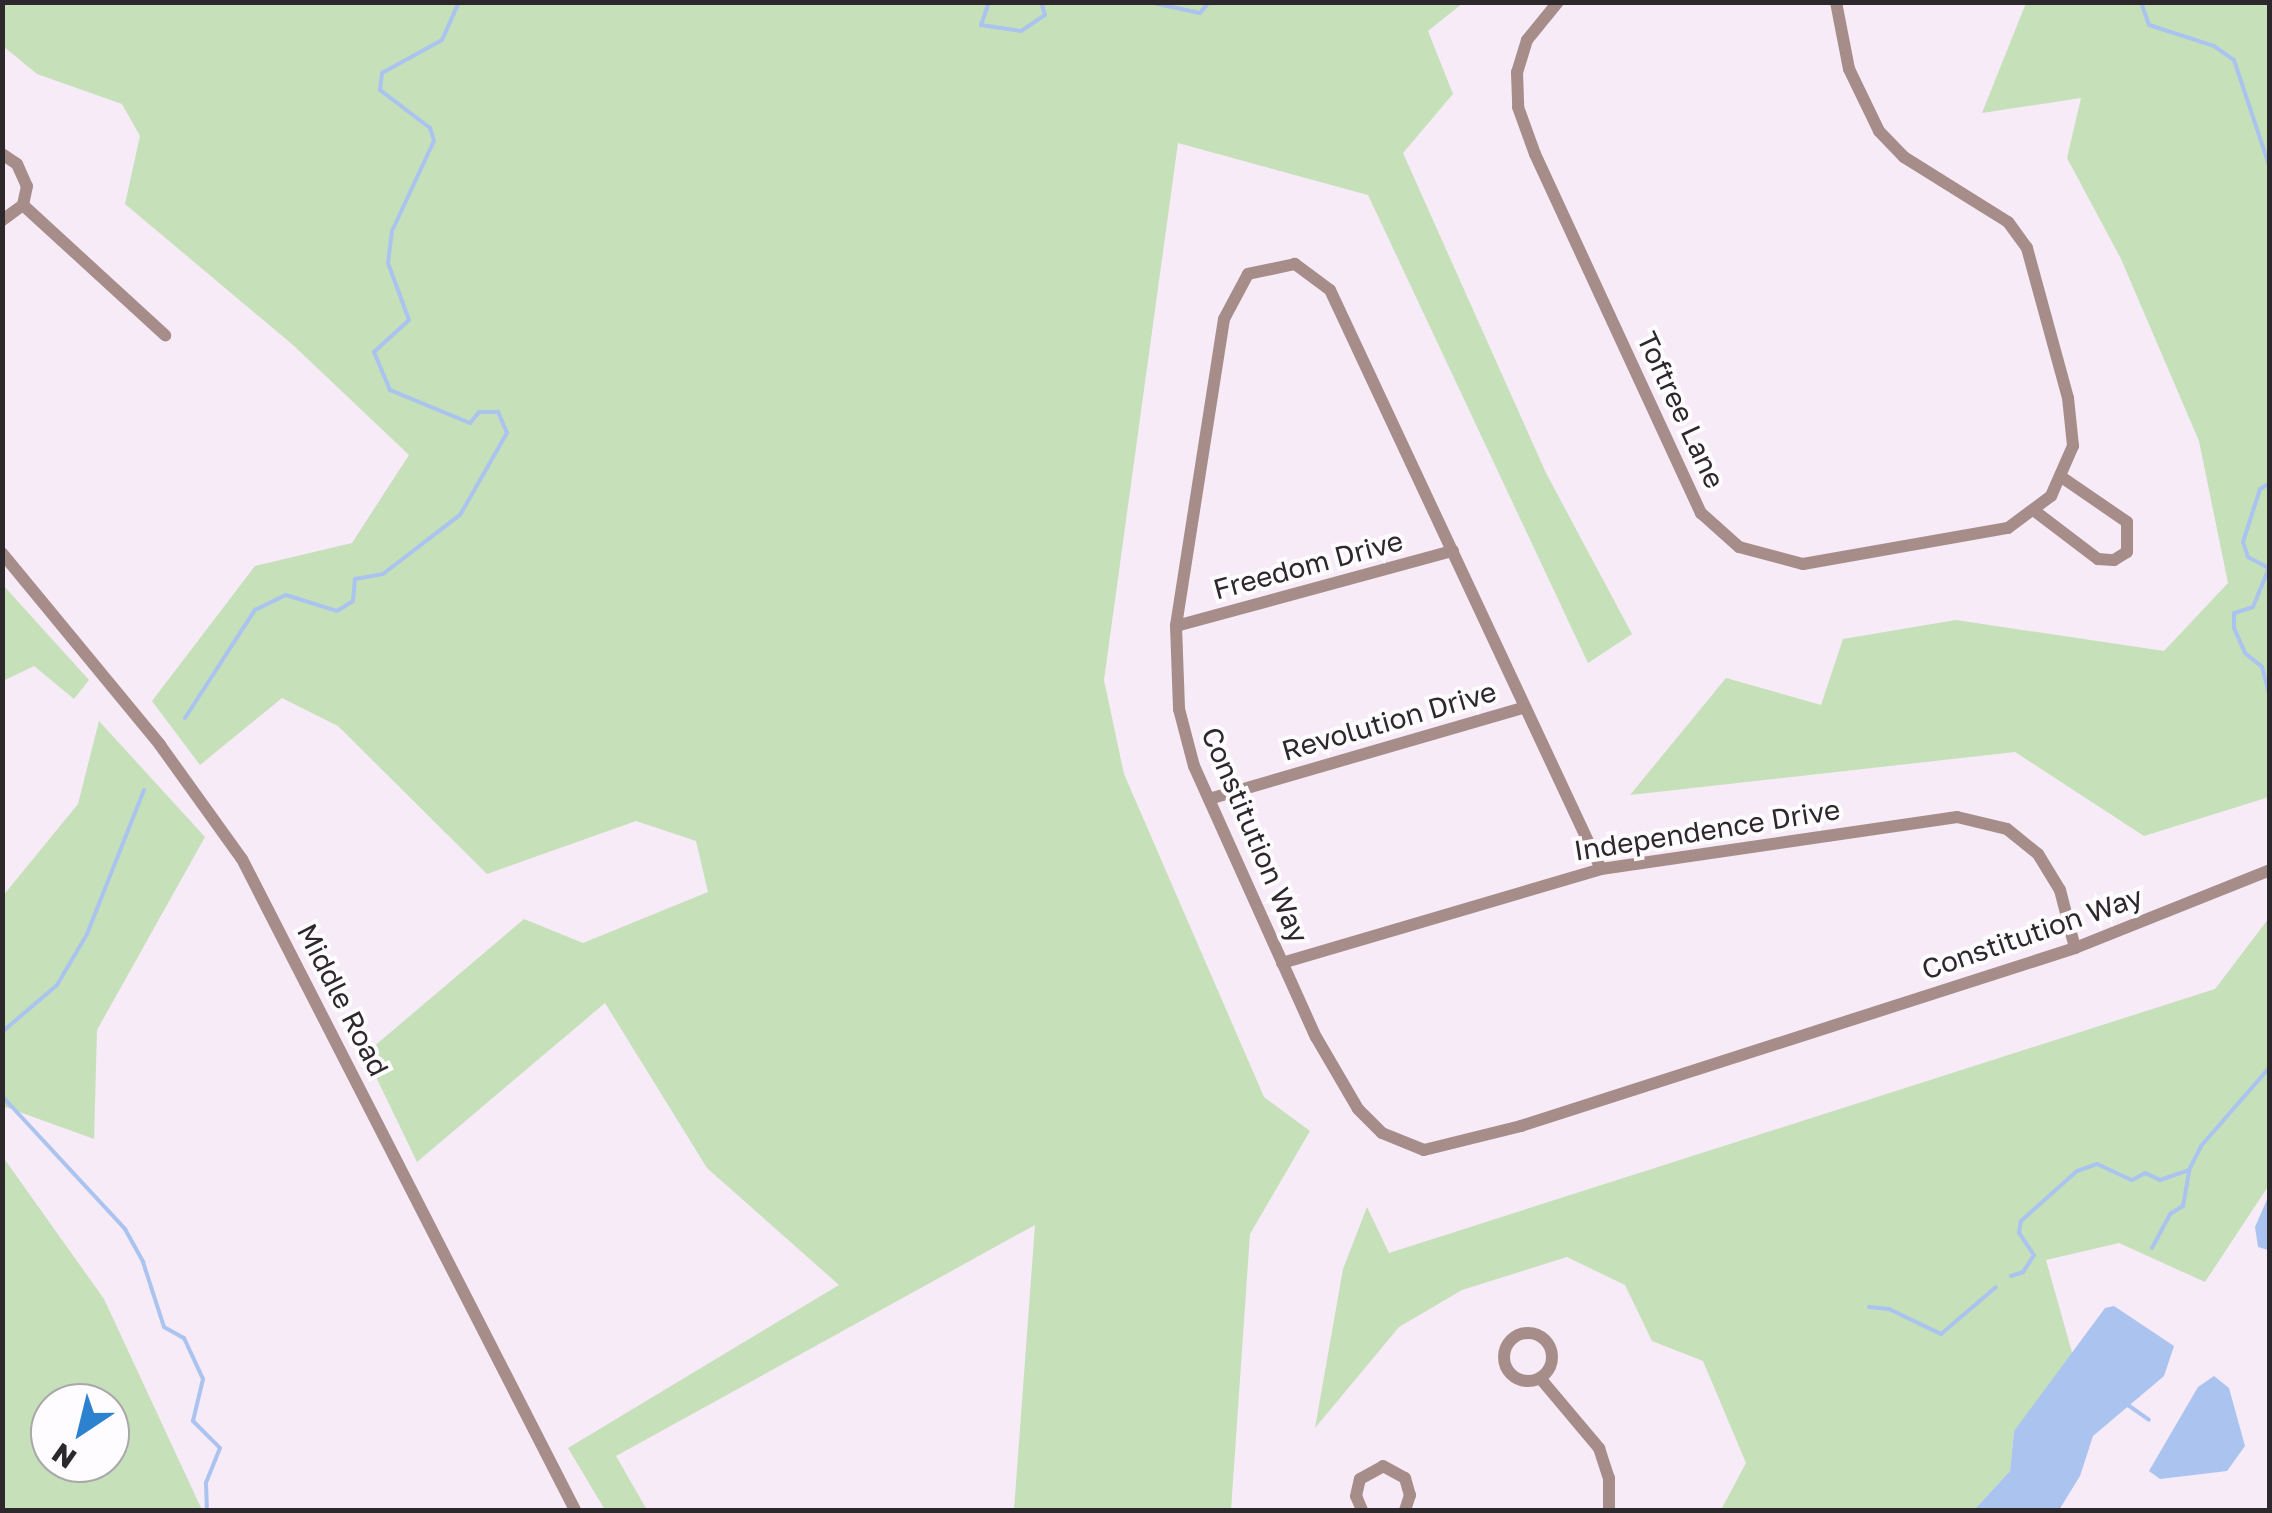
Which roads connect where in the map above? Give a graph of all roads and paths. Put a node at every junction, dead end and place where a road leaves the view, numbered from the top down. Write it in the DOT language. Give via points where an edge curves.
graph roads {
  1 [pos="1558,2"];
  2 [pos="1836,2"];
  3 [pos="2,154"];
  4 [pos="23,205"];
  5 [pos="2,220"];
  6 [pos="165,335"];
  7 [pos="2063,478"];
  8 [pos="2036,512"];
  9 [pos="1452,550"];
  10 [pos="2,553"];
  11 [pos="1176,626"];
  12 [pos="1525,708"];
  13 [pos="1209,799"];
  14 [pos="1602,869"];
  15 [pos="2270,870"];
  16 [pos="2074,948"];
  17 [pos="1282,963"];
  18 [pos="1540,1378"];
  19 [pos="575,1510"];
  20 [pos="1362,1510"];
  21 [pos="1404,1510"];
  22 [pos="1609,1510"];
  1 -- 8 [label="street, Toftree Lane" via="1520,56 1518,106 1692,498 1712,526 1754,554 1820,563 1974,539"];
  2 -- 7 [label="street, Toftree Lane" via="1849,70 1878,131 1904,157 2008,222 2027,248 2068,398 2073,446"];
  3 -- 4 [label="street" via="26,178"];
  4 -- 5 [label="street"];
  4 -- 6 [label="street"];
  7 -- 8 [label="street, Toftree Lane"];
  7 -- 8 [label="street" via="2127,522 2128,552 2098,559"];
  9 -- 11 [label="street, Freedom Drive"];
  9 -- 11 [label="street, Constitution Way" via="1330,290 1295,264 1262,266 1237,286 1224,320"];
  9 -- 12 [label="street, Constitution Way"];
  10 -- 19 [label="street, Middle Road" via="160,745 242,859"];
  11 -- 13 [label="street, Constitution Way" via="1179,709"];
  12 -- 13 [label="street, Revolution Drive"];
  12 -- 14 [label="street, Constitution Way"];
  13 -- 17 [label="street, Constitution Way"];
  14 -- 16 [label="street, Independence Drive" via="1975,819 2008,829 2038,854 2060,890"];
  14 -- 17 [label="street, Independence Drive"];
  15 -- 16 [label="street, Constitution Way"];
  16 -- 17 [label="street, Constitution Way" via="1522,1126 1424,1150 1382,1133 1358,1108"];
  18 -- 22 [label="street" via="1599,1448 1610,1478"];
  20 -- 21 [label="street" via="1356,1496 1360,1479 1383,1466 1406,1478"];
}
